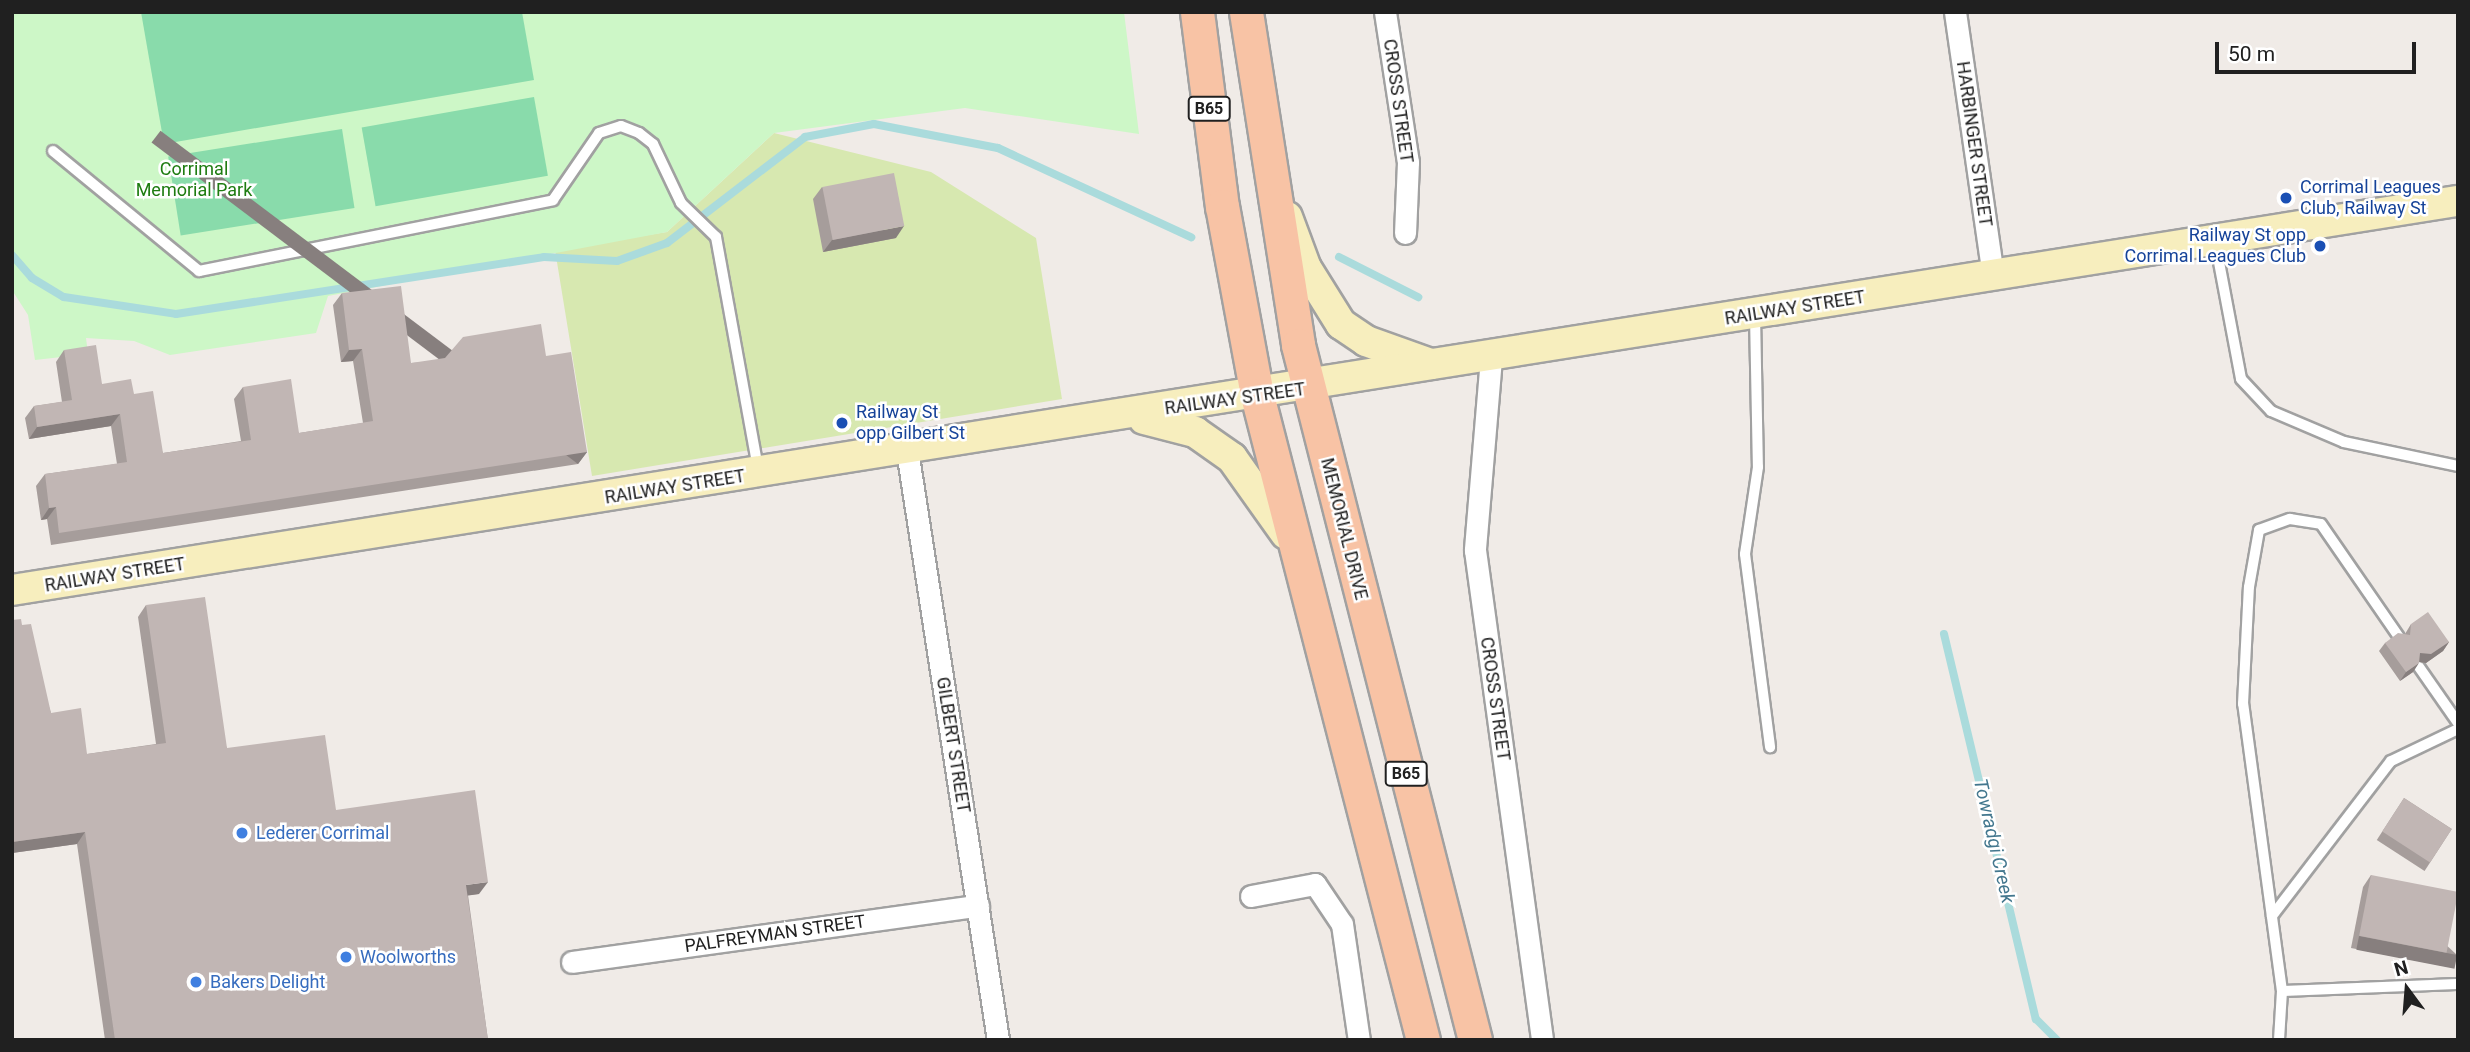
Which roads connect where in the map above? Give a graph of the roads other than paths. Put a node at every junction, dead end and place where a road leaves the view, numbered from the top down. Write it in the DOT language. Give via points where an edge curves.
graph roads {
  1 [pos="1197,12"];
  2 [pos="1246,12"];
  3 [pos="1385,12"];
  4 [pos="1955,12"];
  5 [pos="53,151"];
  6 [pos="1265,158"];
  7 [pos="2458,201"];
  8 [pos="1405,233"];
  9 [pos="2215,241"];
  10 [pos="1993,276"];
  11 [pos="1755,315"];
  12 [pos="1491,358"];
  13 [pos="1437,366"];
  14 [pos="1308,388"];
  15 [pos="1257,395"];
  16 [pos="1119,416"];
  17 [pos="907,450"];
  18 [pos="2458,466"];
  19 [pos="759,474"];
  20 [pos="1298,555"];
  21 [pos="12,590"];
  22 [pos="2399,637"];
  23 [pos="2419,667"];
  24 [pos="2458,723"];
  25 [pos="2458,729"];
  26 [pos="1770,747"];
  27 [pos="1251,896"];
  28 [pos="978,906"];
  29 [pos="2272,916"];
  30 [pos="572,962"];
  31 [pos="2458,984"];
  32 [pos="2282,991"];
  33 [pos="998,1040"];
  34 [pos="1359,1040"];
  35 [pos="1423,1040"];
  36 [pos="1475,1040"];
  37 [pos="1542,1040"];
  38 [pos="2279,1040"];
  1 -- 15 [label="main road, B65" via="1222,206"];
  2 -- 6 [label="main road, MEMORIAL DRIVE / B65"];
  3 -- 8 [label="street, CROSS STREET" via="1408,162"];
  4 -- 10 [label="street, HARBINGER STREET"];
  5 -- 19 [label="lane" via="199,271 554,200 589,145 611,128 639,133 653,144 681,202 716,237"];
  6 -- 13 [label="main road" via="1306,268 1341,324 1366,341"];
  6 -- 14 [label="main road, MEMORIAL DRIVE / B65"];
  7 -- 9 [label="main road, RAILWAY STREET"];
  9 -- 10 [label="main road, RAILWAY STREET"];
  9 -- 18 [label="lane" via="2241,379 2271,411 2344,442"];
  10 -- 11 [label="main road, RAILWAY STREET"];
  11 -- 12 [label="main road, RAILWAY STREET"];
  11 -- 26 [label="lane" via="1758,467 1745,554"];
  12 -- 13 [label="main road, RAILWAY STREET"];
  12 -- 37 [label="street, CROSS STREET" via="1475,550"];
  13 -- 14 [label="main road, RAILWAY STREET"];
  14 -- 15 [label="main road, RAILWAY STREET"];
  14 -- 36 [label="main road, MEMORIAL DRIVE / B65"];
  15 -- 16 [label="main road, RAILWAY STREET"];
  15 -- 20 [label="main road, B65"];
  16 -- 17 [label="main road, RAILWAY STREET"];
  16 -- 20 [label="main road" via="1177,425 1217,446 1264,495"];
  17 -- 19 [label="main road, RAILWAY STREET"];
  17 -- 28 [label="street, GILBERT STREET"];
  19 -- 21 [label="main road, RAILWAY STREET"];
  20 -- 35 [label="main road, B65"];
  22 -- 29 [label="lane" via="2321,524 2290,519 2259,530 2249,587 2243,704"];
  23 -- 24 [label="lane"];
  25 -- 29 [label="lane" via="2391,761"];
  27 -- 34 [label="street" via="1315,884 1342,924"];
  28 -- 30 [label="street, PALFREYMAN STREET"];
  28 -- 33 [label="street, GILBERT STREET"];
  29 -- 32 [label="lane"];
  31 -- 32 [label="lane"];
  32 -- 38 [label="lane"];
}
